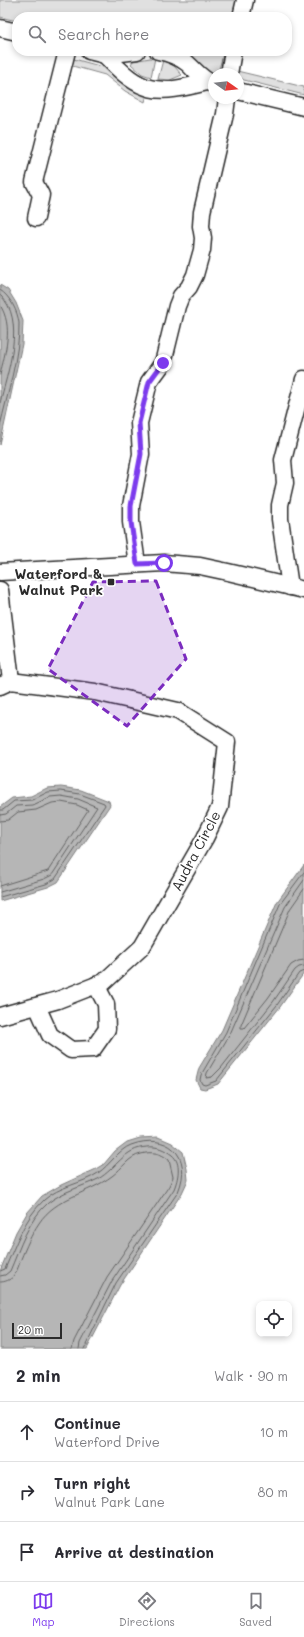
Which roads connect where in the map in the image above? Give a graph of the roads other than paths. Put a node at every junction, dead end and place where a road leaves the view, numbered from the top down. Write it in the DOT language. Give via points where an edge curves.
graph roads {
  1 [pos="245,0"];
  2 [pos="242,12"];
  3 [pos="0,28"];
  4 [pos="12,31"];
  5 [pos="66,56"];
  6 [pos="106,56"];
  7 [pos="173,56"];
  8 [pos="232,56"];
  9 [pos="230,68"];
  10 [pos="208,81"];
  11 [pos="208,83"];
  12 [pos="244,92"];
  13 [pos="227,104"];
  14 [pos="304,107"];
  15 [pos="36,218"];
  16 [pos="304,379"];
  17 [pos="137,564"];
  18 [pos="0,572"];
  19 [pos="297,588"];
  20 [pos="0,590"];
  21 [pos="5,684"];
  22 [pos="96,985"];
  23 [pos="37,1006"];
  24 [pos="0,1016"];
  1 -- 2 [label="street"];
  3 -- 4 [label="street"];
  5 -- 15 [label="street" via="34,182 40,195"];
  6 -- 11 [label="street" via="128,77 151,89 173,90"];
  7 -- 10 [label="street"];
  8 -- 9 [label="street"];
  12 -- 14 [label="street"];
  13 -- 17 [label="street" via="202,212 203,238 200,256 192,281 176,306 163,363 149,382 139,423 141,454 131,506"];
  16 -- 19 [label="street" via="283,460 285,483 280,505 280,519"];
  17 -- 18 [label="street"];
  17 -- 19 [label="street" via="200,566"];
  20 -- 21 [label="street, Audra Circle"];
  21 -- 22 [label="street, Audra Circle" via="95,692 178,711 227,742 220,808 205,838 142,947 104,982"];
  22 -- 23 [label="street, Audra Circle"];
  22 -- 23 [label="street" via="106,1004 107,1029 93,1048 71,1050 50,1035"];
  23 -- 24 [label="street, Audra Circle"];
}
